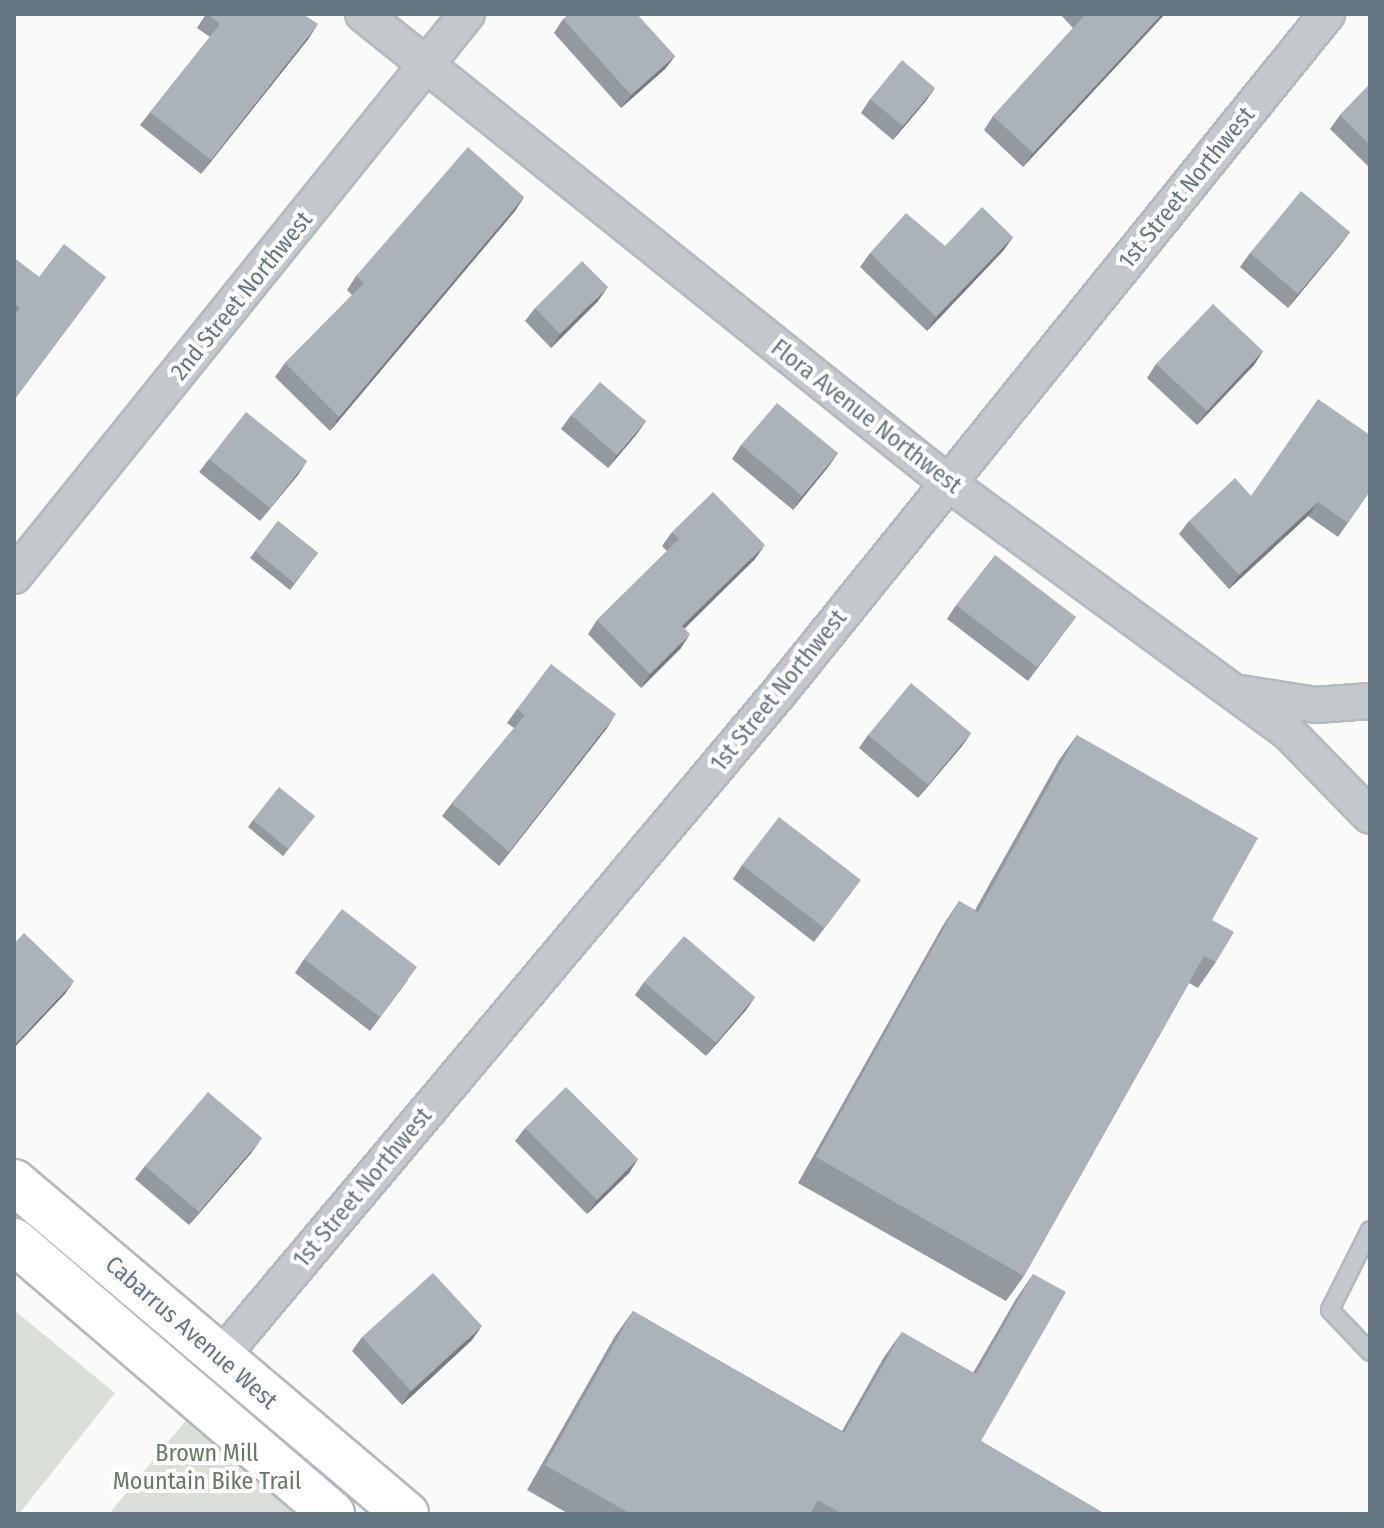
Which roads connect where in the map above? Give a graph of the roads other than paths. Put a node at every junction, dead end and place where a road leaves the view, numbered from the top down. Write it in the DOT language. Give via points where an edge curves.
graph roads {
  1 [pos="363,14"];
  2 [pos="467,14"];
  3 [pos="1327,14"];
  4 [pos="429,67"];
  5 [pos="948,483"];
  6 [pos="14,576"];
  7 [pos="1232,691"];
  8 [pos="1370,701"];
  9 [pos="1316,705"];
  10 [pos="1312,755"];
  11 [pos="1370,816"];
  12 [pos="14,1182"];
  13 [pos="1370,1230"];
  14 [pos="14,1241"];
  15 [pos="1370,1352"];
  16 [pos="219,1359"];
  17 [pos="332,1514"];
  18 [pos="406,1514"];
  1 -- 4 [label="street, Flora Avenue Northwest"];
  2 -- 4 [label="street, 2nd Street Northwest"];
  3 -- 5 [label="street, 1st Street Northwest"];
  4 -- 5 [label="street, Flora Avenue Northwest"];
  4 -- 6 [label="street, 2nd Street Northwest"];
  5 -- 7 [label="street, Flora Avenue Northwest"];
  5 -- 16 [label="street, 1st Street Northwest"];
  7 -- 9 [label="street"];
  7 -- 10 [label="street, Flora Avenue Northwest"];
  8 -- 9 [label="street"];
  9 -- 10 [label="street" via="1306,732"];
  10 -- 11 [label="street, Flora Avenue Northwest"];
  12 -- 16 [label="main road, Cabarrus Avenue West"];
  13 -- 15 [label="lane" via="1330,1310"];
  14 -- 17 [label="main road, Cabarrus Avenue West"];
  16 -- 18 [label="main road, Cabarrus Avenue West"];
}
